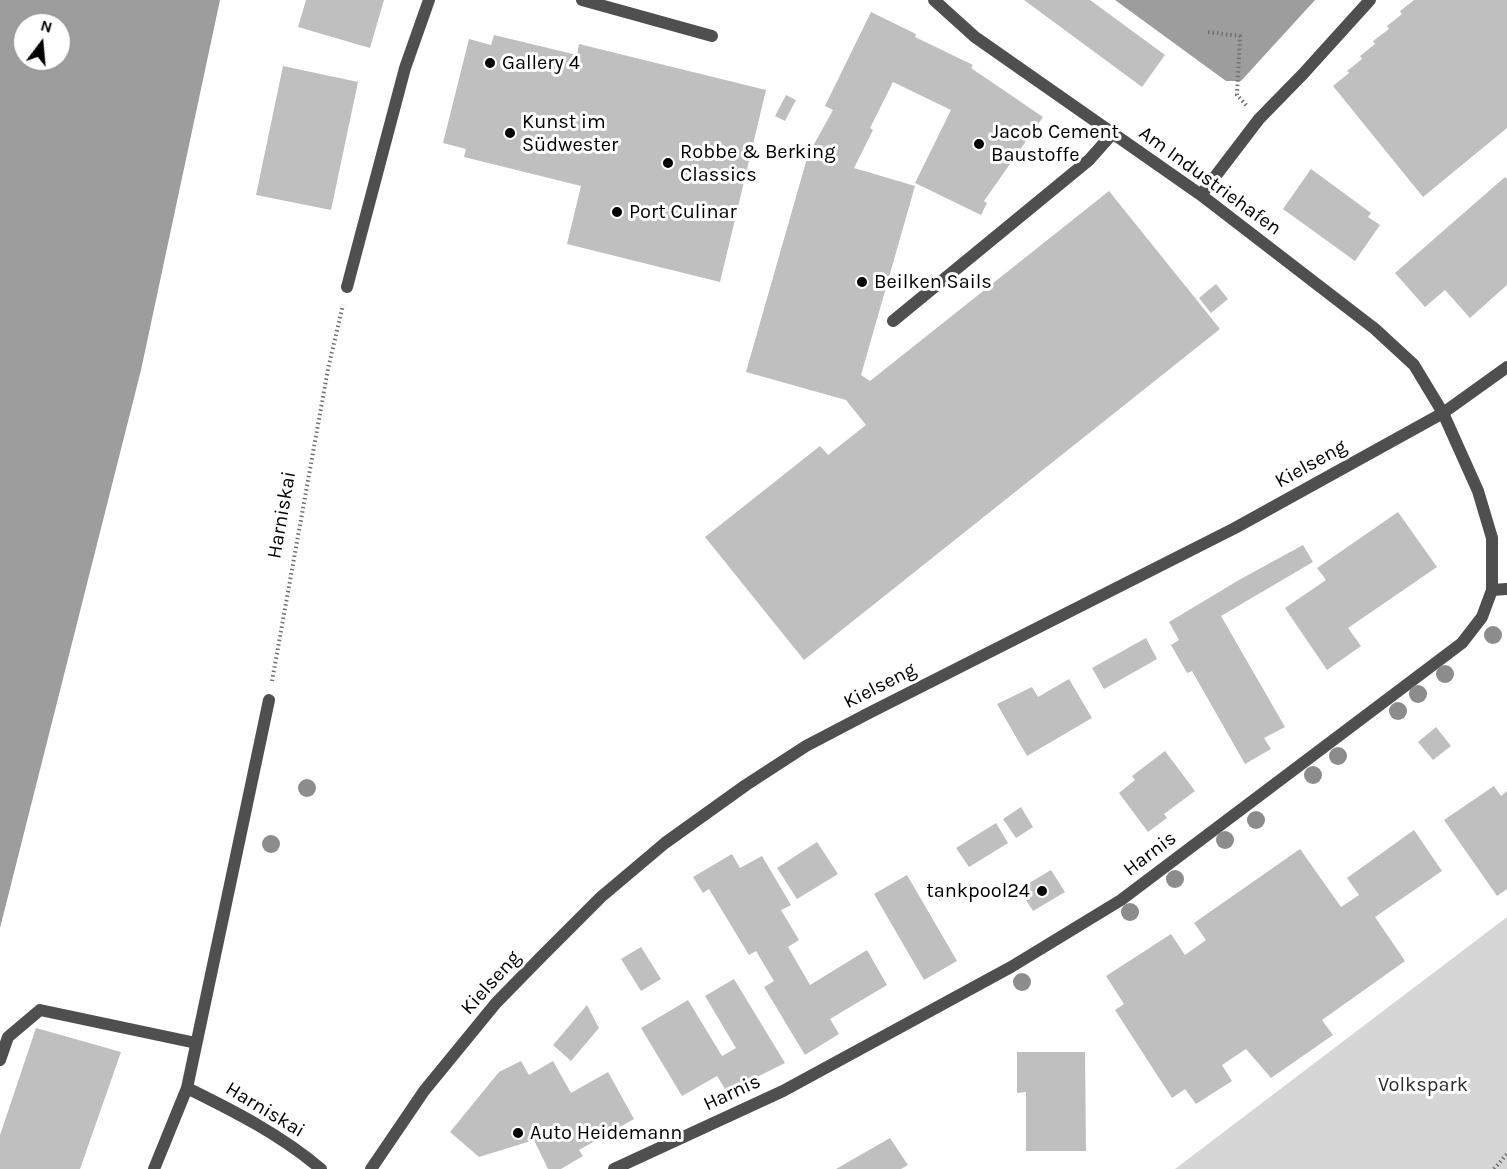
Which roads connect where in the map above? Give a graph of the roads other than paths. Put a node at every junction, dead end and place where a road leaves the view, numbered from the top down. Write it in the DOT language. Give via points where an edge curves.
graph roads {
  1 [pos="429,0"];
  2 [pos="582,0"];
  3 [pos="934,0"];
  4 [pos="1370,0"];
  5 [pos="712,36"];
  6 [pos="1113,133"];
  7 [pos="1201,195"];
  8 [pos="347,287"];
  9 [pos="893,321"];
  10 [pos="1507,367"];
  11 [pos="1443,413"];
  12 [pos="1507,589"];
  13 [pos="1492,590"];
  14 [pos="268,700"];
  15 [pos="196,1042"];
  16 [pos="0,1059"];
  17 [pos="187,1088"];
  18 [pos="154,1169"];
  19 [pos="321,1169"];
  20 [pos="371,1169"];
  21 [pos="614,1169"];
  1 -- 8 [label="street" via="405,68"];
  2 -- 5 [label="street"];
  3 -- 6 [label="street, Am Industriehafen" via="975,37"];
  4 -- 7 [label="street" via="1259,119"];
  6 -- 7 [label="street, Am Industriehafen"];
  6 -- 9 [label="street" via="1089,160"];
  7 -- 11 [label="street, Am Industriehafen" via="1375,329 1414,365"];
  10 -- 11 [label="street, Kielseng"];
  11 -- 13 [label="street, Harnis" via="1478,491 1492,538"];
  11 -- 20 [label="street, Kielseng" via="1235,528 858,718 746,785 665,843 600,897 526,972 424,1091"];
  12 -- 13 [label="street"];
  13 -- 21 [label="street, Harnis" via="1482,617 1462,643 1121,900 1011,967 783,1091"];
  14 -- 15 [label="street"];
  15 -- 16 [label="street" via="40,1010 8,1037"];
  15 -- 17 [label="street"];
  17 -- 18 [label="street"];
  17 -- 19 [label="street, Harniskai" via="233,1110"];
}
